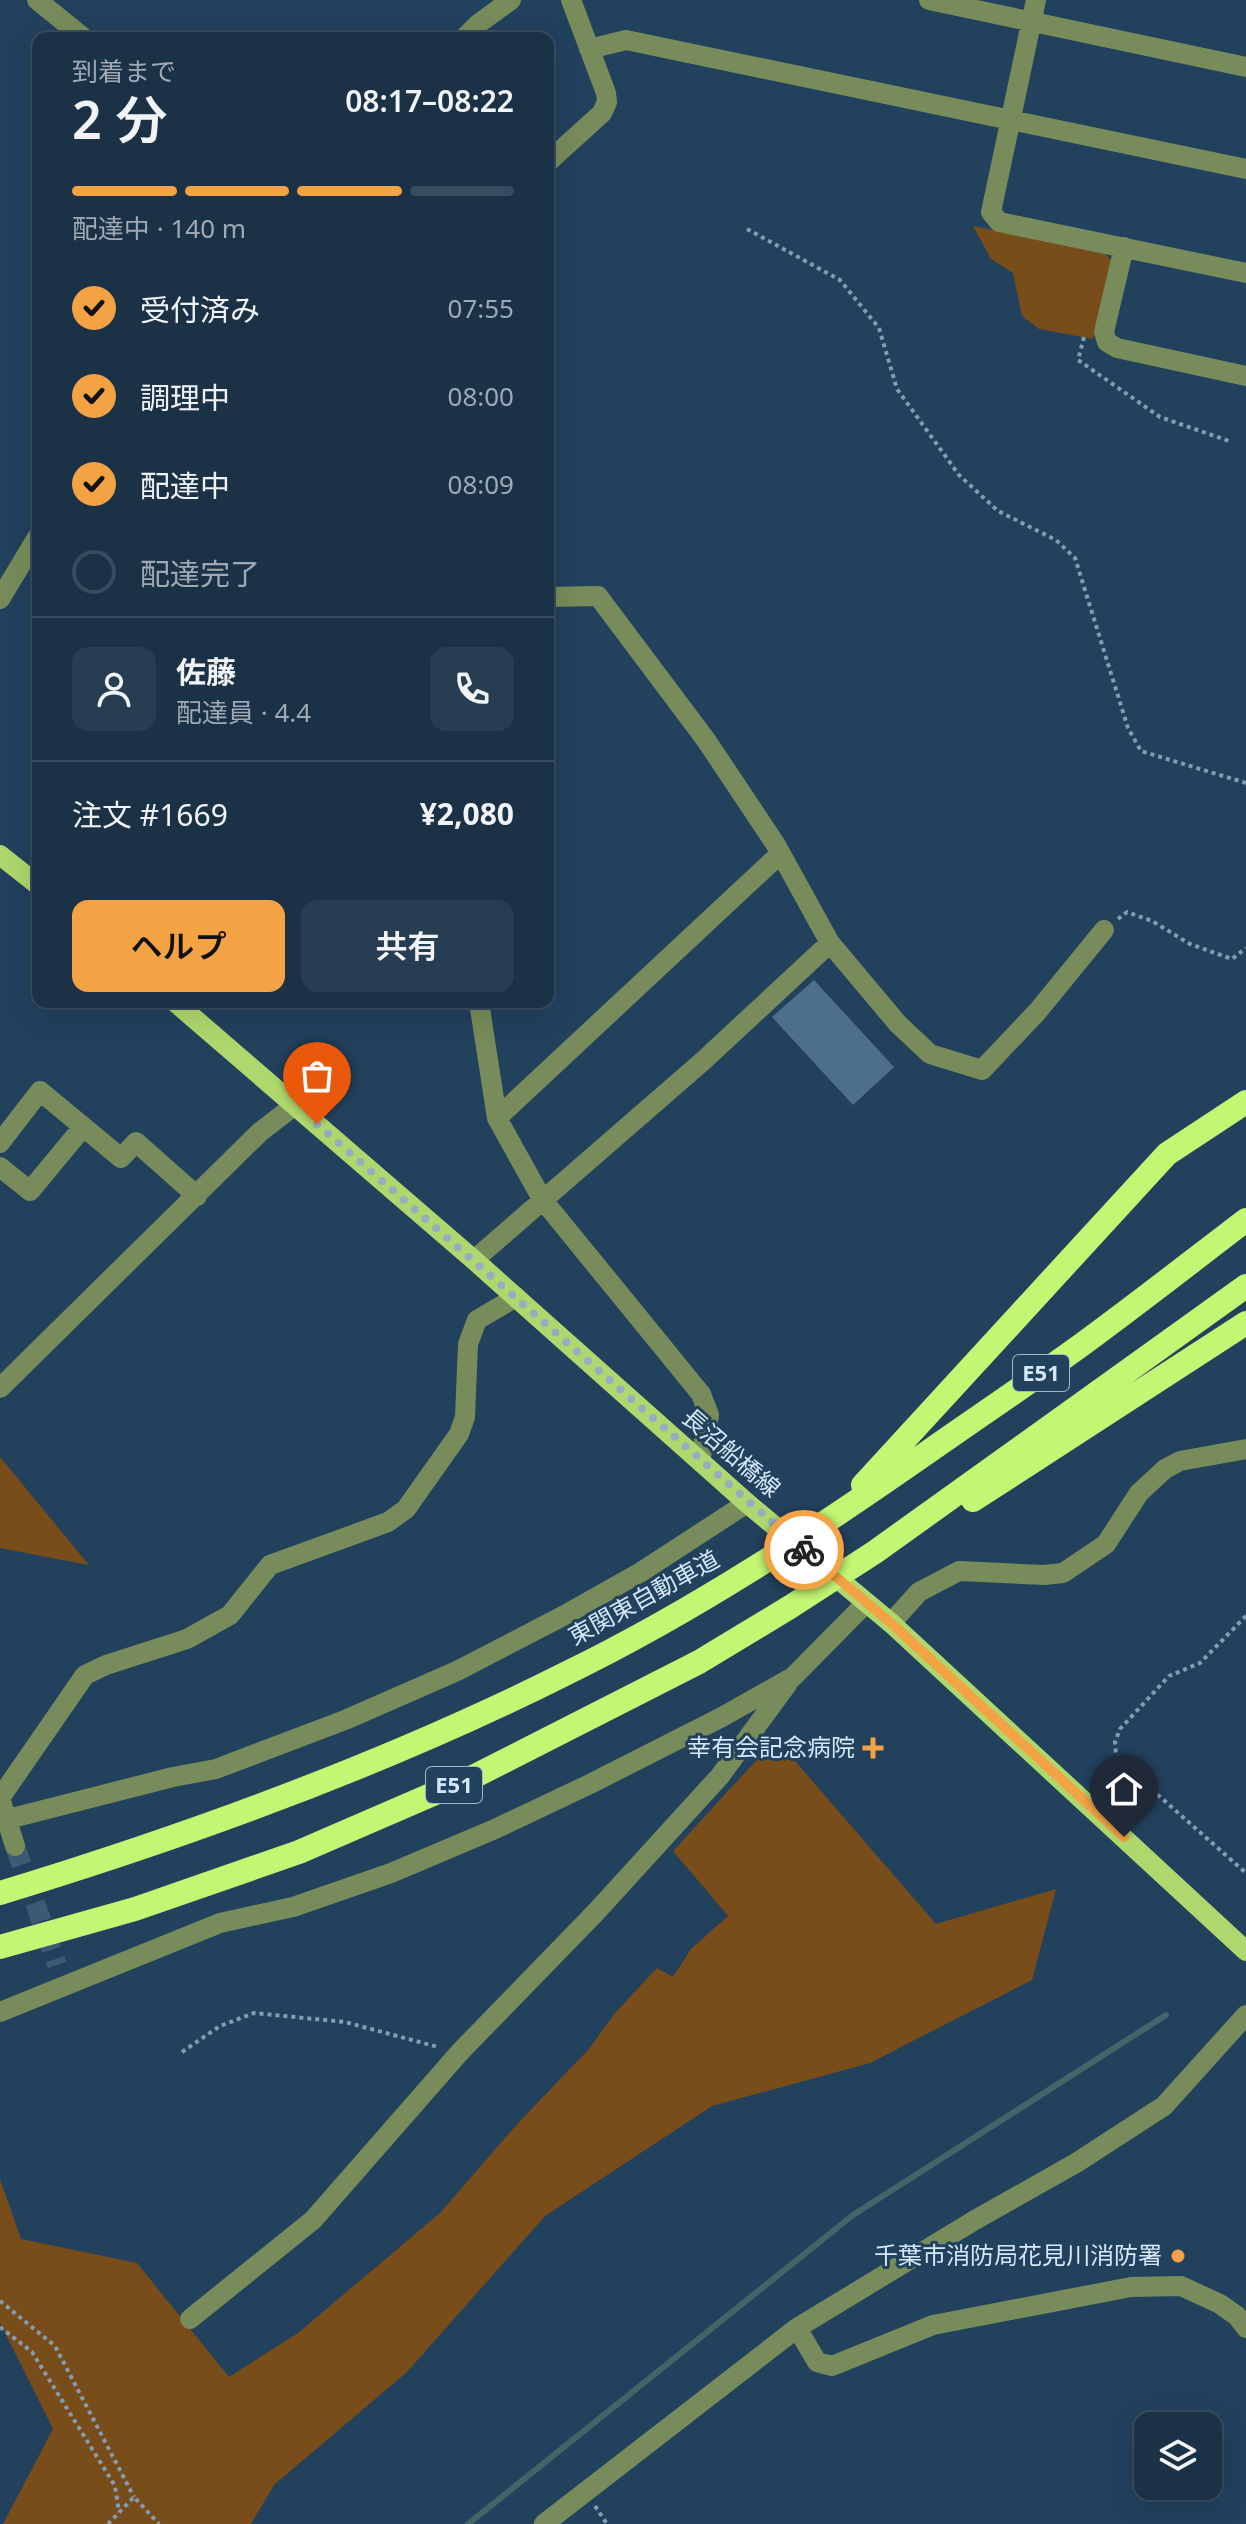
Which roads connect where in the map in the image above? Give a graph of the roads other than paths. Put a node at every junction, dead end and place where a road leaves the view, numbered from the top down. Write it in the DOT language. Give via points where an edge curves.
graph roads {
  1 [pos="37,0"];
  2 [pos="511,0"];
  3 [pos="571,0"];
  4 [pos="929,0"];
  5 [pos="1036,0"];
  6 [pos="1032,21"];
  7 [pos="77,32"];
  8 [pos="476,32"];
  9 [pos="589,49"];
  10 [pos="1246,67"];
  11 [pos="1010,119"];
  12 [pos="554,157"];
  13 [pos="1246,169"];
  14 [pos="1124,247"];
  15 [pos="1246,273"];
  16 [pos="1246,376"];
  17 [pos="32,546"];
  18 [pos="554,597"];
  19 [pos="0,599"];
  20 [pos="780,854"];
  21 [pos="0,855"];
  22 [pos="32,880"];
  23 [pos="1104,930"];
  24 [pos="830,943"];
  25 [pos="182,1008"];
  26 [pos="480,1008"];
  27 [pos="1246,1102"];
  28 [pos="295,1105"];
  29 [pos="497,1118"];
  30 [pos="83,1127"];
  31 [pos="0,1143"];
  32 [pos="0,1167"];
  33 [pos="197,1196"];
  34 [pos="542,1199"];
  35 [pos="1246,1220"];
  36 [pos="474,1260"];
  37 [pos="1246,1286"];
  38 [pos="516,1297"];
  39 [pos="1246,1323"];
  40 [pos="0,1388"];
  41 [pos="1246,1449"];
  42 [pos="700,1461"];
  43 [pos="747,1503"];
  44 [pos="832,1519"];
  45 [pos="875,1552"];
  46 [pos="866,1603"];
  47 [pos="891,1623"];
  48 [pos="793,1677"];
  49 [pos="282,1797"];
  50 [pos="4,1820"];
  51 [pos="15,1846"];
  52 [pos="0,1876"];
  53 [pos="0,1893"];
  54 [pos="1,1947"];
  55 [pos="1246,1951"];
  56 [pos="57,1965"];
  57 [pos="63,1985"];
  58 [pos="0,2012"];
  59 [pos="1246,2015"];
  60 [pos="190,2319"];
  61 [pos="797,2328"];
  62 [pos="1246,2328"];
  63 [pos="544,2524"];
  1 -- 7 [label="street"];
  2 -- 8 [label="street"];
  3 -- 9 [label="street"];
  4 -- 6 [label="street"];
  5 -- 6 [label="street"];
  6 -- 10 [label="street"];
  6 -- 11 [label="street"];
  9 -- 11 [label="street" via="626,40"];
  9 -- 12 [label="street" via="607,102 602,113"];
  11 -- 13 [label="street"];
  11 -- 14 [label="street" via="991,212 999,222"];
  14 -- 15 [label="street"];
  14 -- 16 [label="street" via="1104,332 1107,342"];
  17 -- 19 [label="street"];
  18 -- 20 [label="street" via="598,596 706,740"];
  20 -- 24 [label="street"];
  20 -- 29 [label="street"];
  21 -- 22 [label="main road"];
  23 -- 24 [label="street" via="982,1070 930,1054"];
  24 -- 34 [label="street"];
  25 -- 28 [label="main road, 長沼船橋線"];
  26 -- 29 [label="street"];
  27 -- 44 [label="highway" via="1167,1154"];
  28 -- 33 [label="street" via="260,1132"];
  28 -- 36 [label="main road, 長沼船橋線"];
  29 -- 34 [label="street"];
  30 -- 31 [label="street" via="40,1091"];
  30 -- 32 [label="street" via="30,1191"];
  30 -- 33 [label="street" via="121,1158 136,1142"];
  33 -- 40 [label="street"];
  34 -- 36 [label="street"];
  34 -- 42 [label="street" via="701,1394 709,1415"];
  35 -- 44 [label="highway, 東関東自動車道 / E51" via="1079,1346"];
  36 -- 38 [label="main road, 長沼船橋線"];
  37 -- 45 [label="highway, E51"];
  38 -- 42 [label="main road, 長沼船橋線"];
  38 -- 50 [label="street" via="477,1320 468,1344 465,1417 459,1434 406,1509 388,1522 270,1565 230,1615 187,1639 85,1675 0,1798"];
  39 -- 45 [label="highway" via="958,1509"];
  41 -- 47 [label="street" via="1180,1461 1165,1469 1139,1493 1106,1544 1063,1573 959,1571 919,1592"];
  42 -- 43 [label="main road, 長沼船橋線"];
  43 -- 46 [label="main road, 長沼船橋線"];
  43 -- 50 [label="street" via="563,1616 345,1720 216,1769"];
  44 -- 49 [label="highway, 東関東自動車道 / E51" via="569,1672"];
  45 -- 54 [label="highway, E51" via="699,1662 477,1775 299,1852 135,1909"];
  46 -- 47 [label="main road, 長沼船橋線"];
  46 -- 48 [label="street"];
  47 -- 55 [label="main road, 長沼船橋線"];
  48 -- 57 [label="street" via="590,1784 391,1873 293,1907 220,1923"];
  48 -- 60 [label="street" via="720,1776 460,2052 313,2220"];
  49 -- 52 [label="highway"];
  49 -- 53 [label="highway, 東関東自動車道 / E51"];
  50 -- 51 [label="street"];
  56 -- 57 [label="street"];
  57 -- 58 [label="street"];
  59 -- 61 [label="street" via="1164,2106"];
  61 -- 62 [label="street" via="817,2362 832,2366 933,2325 1131,2287 1181,2286 1220,2304"];
  61 -- 63 [label="street"];
}
